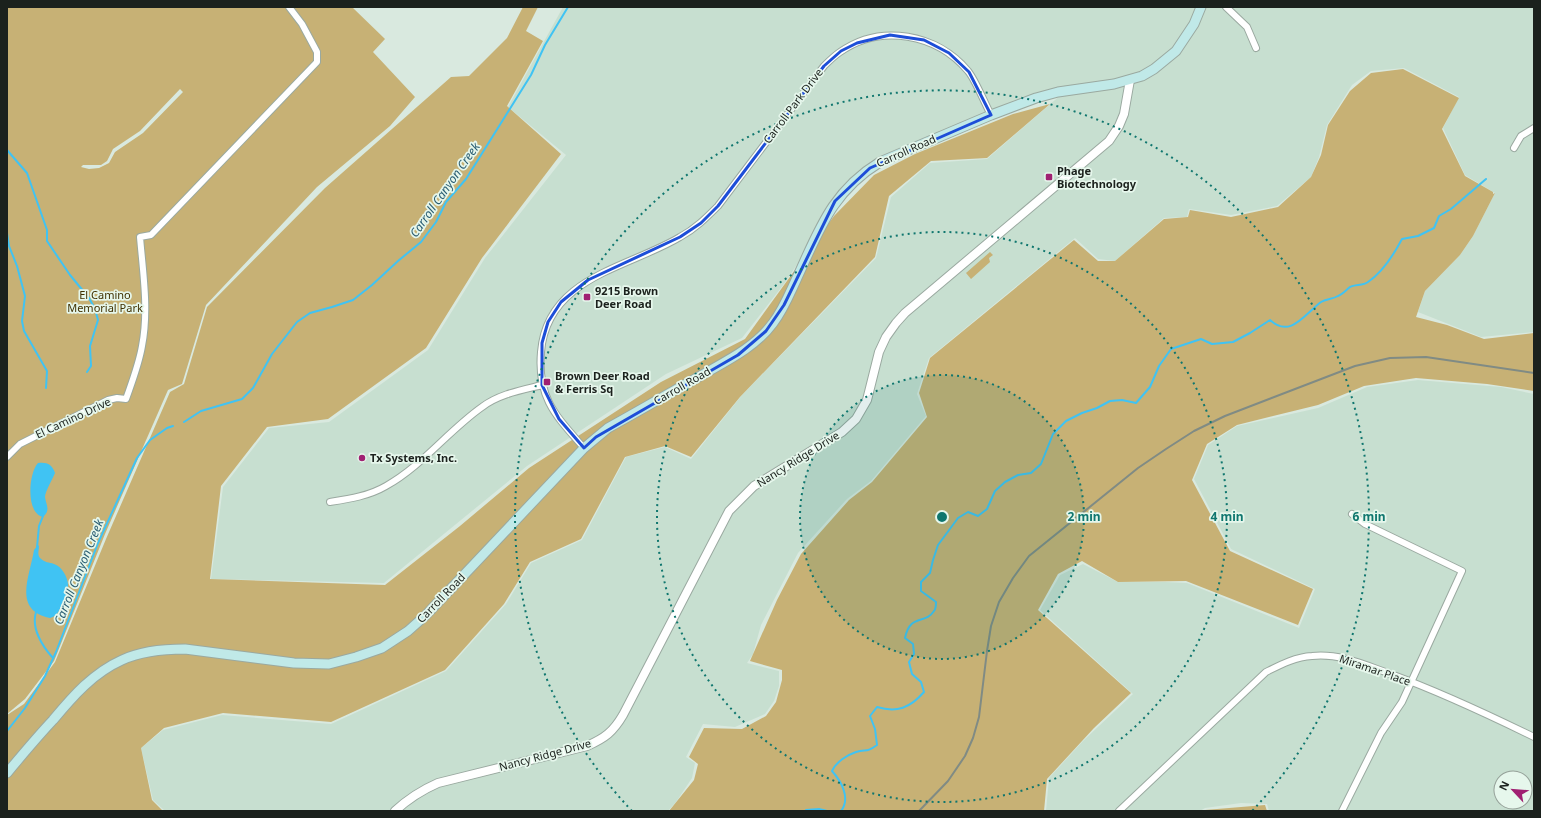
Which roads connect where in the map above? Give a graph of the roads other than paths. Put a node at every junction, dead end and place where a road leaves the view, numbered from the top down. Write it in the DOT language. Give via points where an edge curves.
graph roads {
  1 [pos="289,7"];
  2 [pos="1201,7"];
  3 [pos="1226,7"];
  4 [pos="1256,48"];
  5 [pos="1130,80"];
  6 [pos="991,115"];
  7 [pos="1534,128"];
  8 [pos="1514,148"];
  9 [pos="542,385"];
  10 [pos="584,448"];
  11 [pos="7,457"];
  12 [pos="330,502"];
  13 [pos="1352,514"];
  14 [pos="1412,682"];
  15 [pos="1534,737"];
  16 [pos="7,773"];
  17 [pos="396,811"];
  18 [pos="1119,811"];
  19 [pos="1342,811"];
  1 -- 11 [label="street, El Camino Drive" via="302,24 317,52 316,62 151,235 140,237 145,300 144,336 140,358 126,399 108,400 20,444"];
  2 -- 5 [label="main road, Carroll Road" via="1194,24 1176,51 1154,69"];
  3 -- 4 [label="street" via="1247,28"];
  5 -- 6 [label="main road, Carroll Road" via="1058,92"];
  5 -- 17 [label="street, Nancy Ridge Drive" via="1124,114 1110,141 896,323 879,352 867,400 856,419 842,432 754,486 729,511 612,732 587,746 438,783 422,790"];
  6 -- 9 [label="street, Carroll Park Drive" via="969,72 949,53 924,40 914,37 879,36 840,51 824,66 718,206 701,223 680,237 588,280 561,302 548,322 542,343"];
  6 -- 10 [label="main road, Carroll Road" via="880,162 849,185 823,222 784,305 766,331 738,355 608,428"];
  7 -- 8 [label="street" via="1521,136"];
  9 -- 10 [label="street, Carroll Park Drive" via="546,398 559,419"];
  9 -- 12 [label="street" via="499,397 482,407 405,473 385,486 364,496"];
  10 -- 16 [label="main road, Carroll Road" via="426,615 382,648 356,658 329,664 294,664 185,649 147,652 122,660 100,672 80,689"];
  13 -- 14 [label="street" via="1365,524 1462,571"];
  14 -- 15 [label="street, Miramar Place" via="1460,701"];
  14 -- 18 [label="street, Miramar Place" via="1337,656 1312,656 1281,664 1266,672"];
  14 -- 19 [label="street" via="1381,733"];
}
